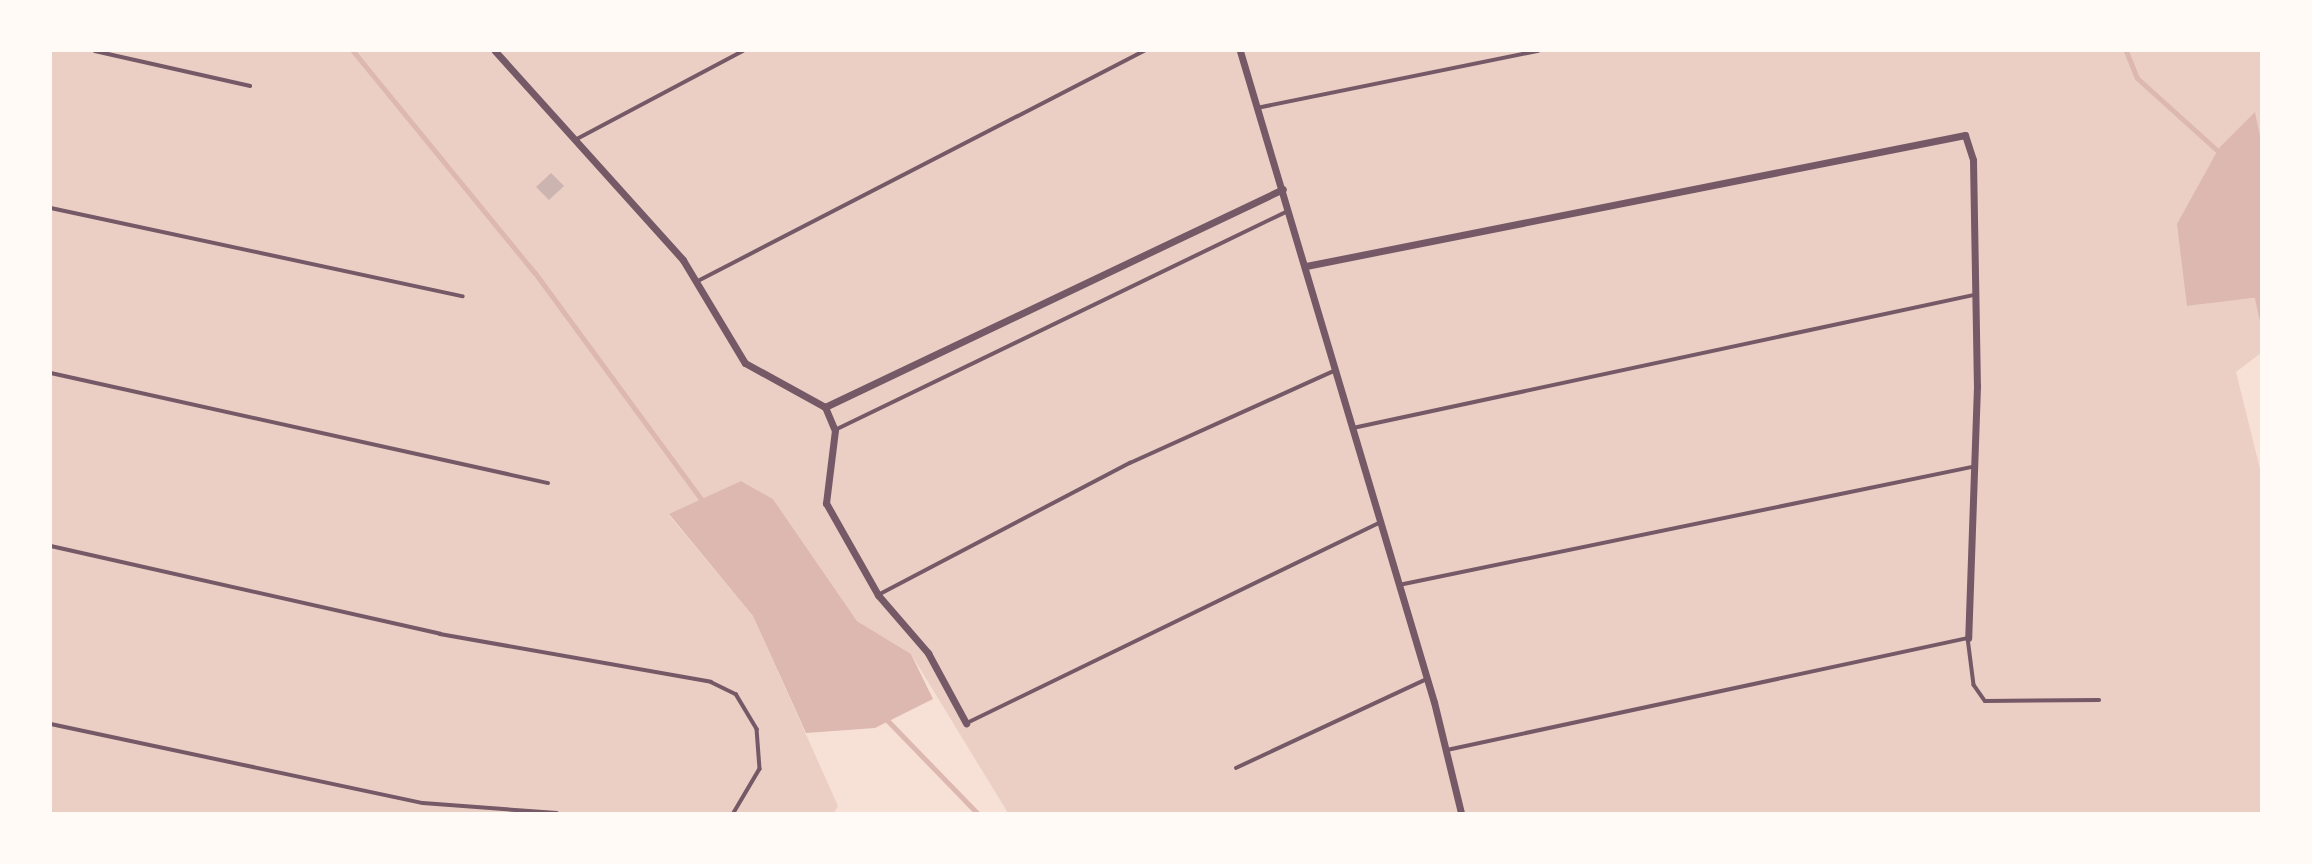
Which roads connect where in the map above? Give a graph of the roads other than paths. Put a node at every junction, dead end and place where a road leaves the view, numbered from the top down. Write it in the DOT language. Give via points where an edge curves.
graph roads {
  1 [pos="95,51"];
  2 [pos="495,51"];
  3 [pos="743,51"];
  4 [pos="1144,51"];
  5 [pos="1240,51"];
  6 [pos="1538,51"];
  7 [pos="250,86"];
  8 [pos="1257,108"];
  9 [pos="574,140"];
  10 [pos="1283,189"];
  11 [pos="51,208"];
  12 [pos="1290,210"];
  13 [pos="1306,266"];
  14 [pos="696,282"];
  15 [pos="1974,295"];
  16 [pos="463,296"];
  17 [pos="1336,370"];
  18 [pos="51,373"];
  19 [pos="825,407"];
  20 [pos="1353,428"];
  21 [pos="835,430"];
  22 [pos="1972,467"];
  23 [pos="548,483"];
  24 [pos="1381,522"];
  25 [pos="51,546"];
  26 [pos="1399,585"];
  27 [pos="878,595"];
  28 [pos="1968,638"];
  29 [pos="1427,679"];
  30 [pos="2099,700"];
  31 [pos="966,723"];
  32 [pos="51,724"];
  33 [pos="1446,750"];
  34 [pos="1236,768"];
  35 [pos="557,813"];
  36 [pos="734,813"];
  37 [pos="1461,813"];
  1 -- 7 [label="lane"];
  2 -- 9 [label="street"];
  3 -- 9 [label="lane"];
  4 -- 14 [label="lane"];
  5 -- 8 [label="street"];
  6 -- 8 [label="lane"];
  8 -- 10 [label="street"];
  9 -- 14 [label="street" via="683,260"];
  10 -- 12 [label="street"];
  10 -- 19 [label="street"];
  11 -- 16 [label="lane"];
  12 -- 13 [label="street"];
  12 -- 21 [label="lane"];
  13 -- 15 [label="street" via="1955,133 1972,142"];
  13 -- 17 [label="street"];
  14 -- 19 [label="street" via="745,363"];
  15 -- 20 [label="lane"];
  15 -- 22 [label="street"];
  17 -- 20 [label="street"];
  17 -- 27 [label="lane" via="1142,457"];
  18 -- 23 [label="lane"];
  19 -- 21 [label="street"];
  20 -- 24 [label="street"];
  21 -- 27 [label="street" via="826,503"];
  22 -- 26 [label="lane"];
  22 -- 28 [label="street"];
  24 -- 26 [label="street"];
  24 -- 31 [label="lane"];
  25 -- 36 [label="lane" via="440,634 710,682 736,694 757,729 760,769"];
  26 -- 29 [label="street"];
  27 -- 31 [label="street" via="928,653"];
  28 -- 30 [label="lane" via="1974,685 1985,701"];
  28 -- 33 [label="lane"];
  29 -- 33 [label="street"];
  29 -- 34 [label="lane"];
  32 -- 35 [label="lane" via="423,803"];
  33 -- 37 [label="street"];
}
